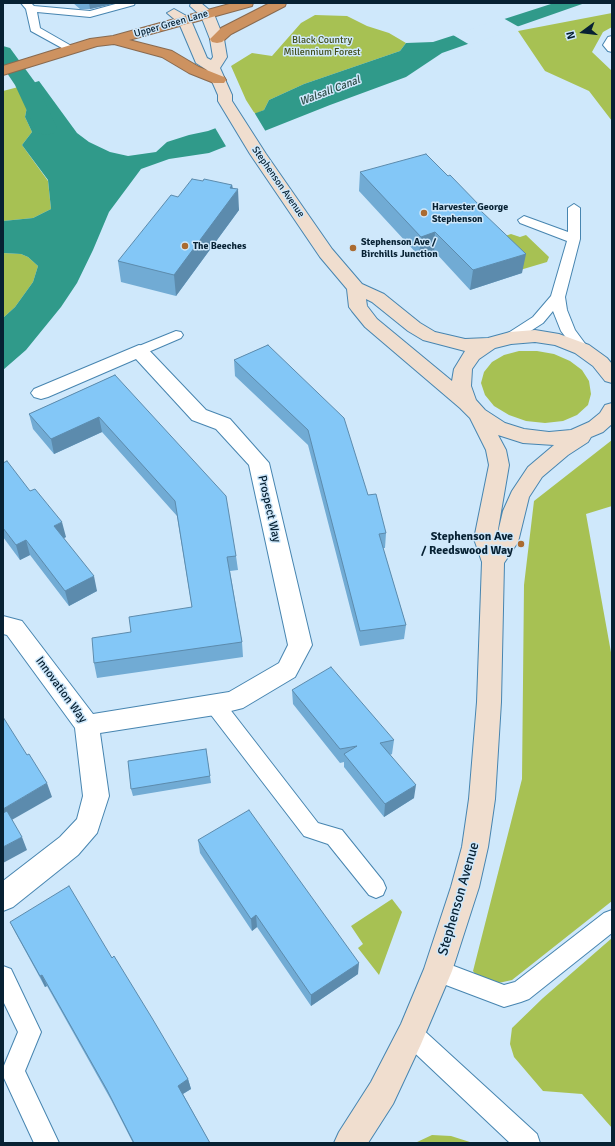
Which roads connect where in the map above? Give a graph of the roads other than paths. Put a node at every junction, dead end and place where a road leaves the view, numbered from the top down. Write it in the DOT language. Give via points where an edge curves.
graph roads {
  1 [pos="130,3"];
  2 [pos="247,3"];
  3 [pos="280,3"];
  4 [pos="28,6"];
  5 [pos="203,8"];
  6 [pos="174,13"];
  7 [pos="185,21"];
  8 [pos="217,39"];
  9 [pos="612,39"];
  10 [pos="114,40"];
  11 [pos="95,42"];
  12 [pos="612,49"];
  13 [pos="71,50"];
  14 [pos="3,71"];
  15 [pos="216,74"];
  16 [pos="574,208"];
  17 [pos="524,220"];
  18 [pos="574,239"];
  19 [pos="356,288"];
  20 [pos="558,297"];
  21 [pos="176,335"];
  22 [pos="510,338"];
  23 [pos="489,344"];
  24 [pos="582,349"];
  25 [pos="139,351"];
  26 [pos="606,364"];
  27 [pos="612,377"];
  28 [pos="41,393"];
  29 [pos="473,409"];
  30 [pos="607,418"];
  31 [pos="493,562"];
  32 [pos="3,625"];
  33 [pos="216,705"];
  34 [pos="87,725"];
  35 [pos="376,888"];
  36 [pos="3,898"];
  37 [pos="612,920"];
  38 [pos="438,971"];
  39 [pos="3,976"];
  40 [pos="411,1034"];
  41 [pos="47,1143"];
  42 [pos="350,1143"];
  43 [pos="528,1143"];
  1 -- 4 [label="lane" via="90,14"];
  2 -- 5 [label="highway, Upper Green Lane"];
  3 -- 8 [label="highway" via="226,31"];
  4 -- 13 [label="lane" via="35,29"];
  5 -- 6 [label="highway, Upper Green Lane"];
  5 -- 7 [label="highway, Upper Green Lane"];
  5 -- 8 [label="street"];
  6 -- 7 [label="street"];
  6 -- 11 [label="highway, Upper Green Lane" via="103,36"];
  7 -- 10 [label="highway, Upper Green Lane"];
  7 -- 15 [label="street, Stephenson Avenue" via="201,60"];
  8 -- 15 [label="street" via="220,57"];
  9 -- 12 [label="lane" via="608,45"];
  10 -- 11 [label="highway, Upper Green Lane"];
  10 -- 15 [label="highway" via="167,54 194,70"];
  11 -- 13 [label="highway, Upper Green Lane"];
  13 -- 14 [label="highway, Upper Green Lane"];
  15 -- 19 [label="street, Stephenson Avenue" via="228,107 258,154 326,253"];
  16 -- 18 [label="lane"];
  17 -- 18 [label="lane"];
  18 -- 20 [label="lane"];
  19 -- 23 [label="street, Stephenson Avenue" via="378,298 429,336 465,345"];
  19 -- 29 [label="street, Stephenson Avenue" via="358,307 371,322"];
  20 -- 22 [label="lane" via="538,320"];
  20 -- 24 [label="lane" via="568,331"];
  21 -- 25 [label="lane"];
  22 -- 23 [label="street"];
  22 -- 24 [label="street" via="535,336"];
  23 -- 29 [label="street" via="472,355 463,369 461,386"];
  24 -- 26 [label="street"];
  25 -- 28 [label="street"];
  25 -- 33 [label="street, Prospect Way" via="199,415 223,424 259,464 300,646 287,670 234,701"];
  26 -- 27 [label="street"];
  29 -- 30 [label="street" via="498,428 523,436 549,439 574,436"];
  29 -- 31 [label="street, Stephenson Avenue" via="496,450 499,465 485,539"];
  30 -- 31 [label="street" via="534,472 519,496 507,542"];
  31 -- 38 [label="street, Stephenson Avenue" via="489,702 482,799 475,847 465,887"];
  32 -- 34 [label="street, Innovation Way" via="14,627"];
  33 -- 34 [label="street, Prospect Way"];
  33 -- 35 [label="lane" via="311,830 335,837"];
  34 -- 36 [label="street, Innovation Way" via="96,796 88,825 69,846"];
  37 -- 38 [label="lane" via="521,991 504,996"];
  38 -- 40 [label="street, Stephenson Avenue"];
  39 -- 41 [label="lane" via="30,1032 13,1072"];
  40 -- 42 [label="street, Stephenson Avenue" via="382,1093"];
  40 -- 43 [label="lane"];
}
